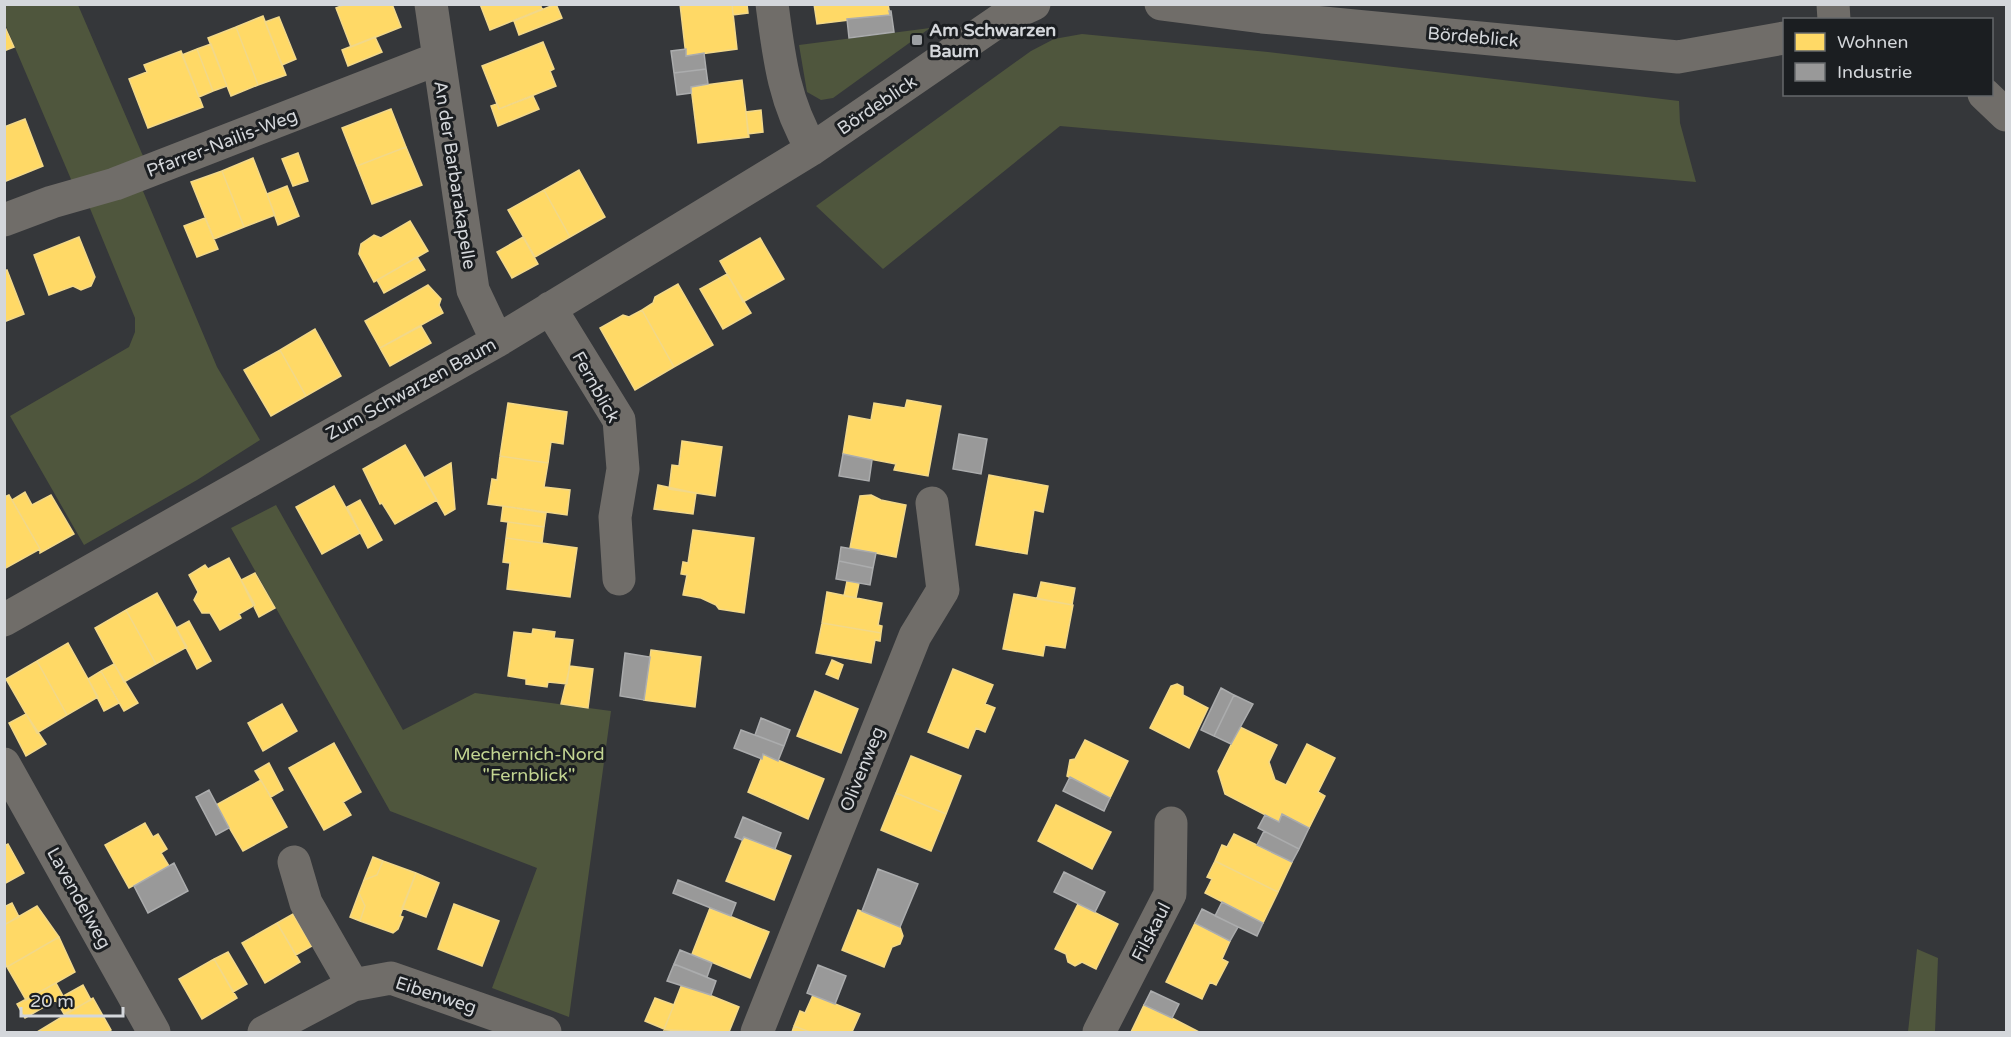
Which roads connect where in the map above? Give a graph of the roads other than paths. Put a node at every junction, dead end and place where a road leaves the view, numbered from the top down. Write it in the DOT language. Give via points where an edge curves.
graph roads {
  1 [pos="431,4"];
  2 [pos="772,4"];
  3 [pos="1034,4"];
  4 [pos="1161,4"];
  5 [pos="1262,11"];
  6 [pos="1783,38"];
  7 [pos="437,59"];
  8 [pos="1986,96"];
  9 [pos="2007,115"];
  10 [pos="812,149"];
  11 [pos="4,220"];
  12 [pos="550,308"];
  13 [pos="497,341"];
  14 [pos="932,504"];
  15 [pos="619,579"];
  16 [pos="4,620"];
  17 [pos="4,764"];
  18 [pos="1171,823"];
  19 [pos="294,862"];
  20 [pos="354,985"];
  21 [pos="154,1032"];
  22 [pos="264,1032"];
  23 [pos="544,1032"];
  24 [pos="757,1032"];
  25 [pos="1099,1032"];
  1 -- 7 [label="street, An der Barbarakapelle"];
  2 -- 10 [label="street" via="781,75"];
  3 -- 10 [label="street, Bördeblick" via="1003,18"];
  4 -- 5 [label="street, Bördeblick"];
  5 -- 6 [label="street, Bördeblick" via="1678,57"];
  7 -- 11 [label="street, Pfarrer-Nailis-Weg" via="115,184"];
  7 -- 13 [label="street, An der Barbarakapelle" via="473,290"];
  8 -- 9 [label="street"];
  10 -- 12 [label="street, Zum Schwarzen Baum"];
  12 -- 13 [label="street, Zum Schwarzen Baum"];
  12 -- 15 [label="street, Fernblick" via="619,420 623,469 615,517"];
  13 -- 16 [label="street, Zum Schwarzen Baum"];
  14 -- 24 [label="street, Olivenweg" via="943,590 915,636"];
  17 -- 21 [label="street, Lavendelweg"];
  18 -- 25 [label="street, Filskaul" via="1170,894"];
  19 -- 20 [label="street" via="306,903"];
  20 -- 22 [label="street, Eibenweg"];
  20 -- 23 [label="street, Eibenweg" via="391,978"];
}
